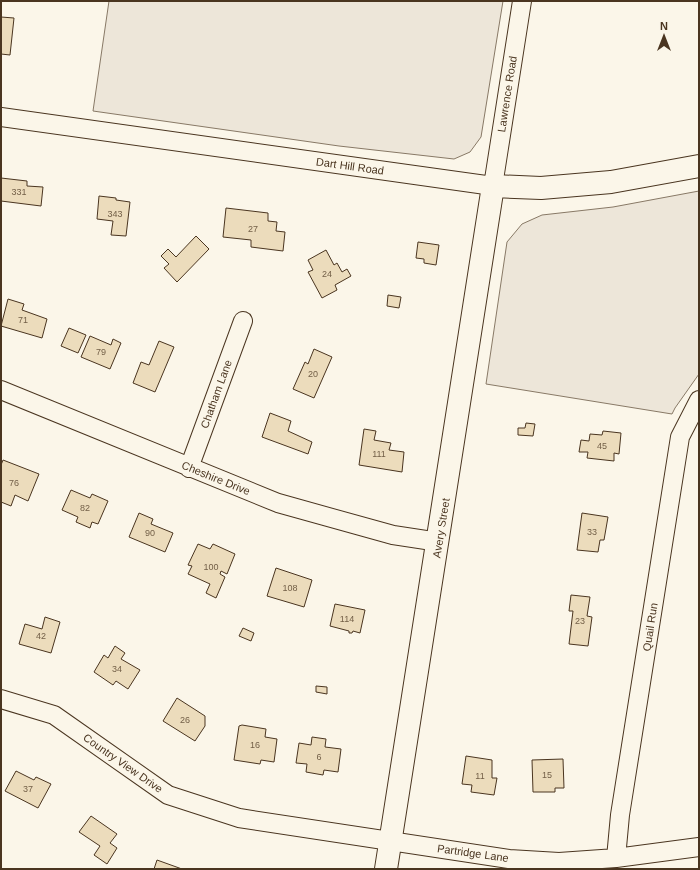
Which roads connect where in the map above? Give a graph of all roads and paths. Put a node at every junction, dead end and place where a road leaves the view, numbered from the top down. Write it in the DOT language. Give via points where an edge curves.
graph roads {
  1 [pos="522,1"];
  2 [pos="1,117"];
  3 [pos="699,166"];
  4 [pos="493,186"];
  5 [pos="243,321"];
  6 [pos="1,390"];
  7 [pos="699,400"];
  8 [pos="189,468"];
  9 [pos="439,542"];
  10 [pos="1,699"];
  11 [pos="391,841"];
  12 [pos="699,847"];
  13 [pos="616,858"];
  14 [pos="386,869"];
  1 -- 4 [label="street, Lawrence Road"];
  2 -- 4 [label="street, Dart Hill Road"];
  3 -- 4 [label="main road, Dart Hill Road" via="611,182 541,188"];
  4 -- 9 [label="main road, Avery Street"];
  5 -- 8 [label="street, Chatham Lane"];
  6 -- 8 [label="street, Cheshire Drive"];
  7 -- 13 [label="street, Quail Run" via="680,437"];
  8 -- 9 [label="street, Cheshire Drive" via="278,503 393,535"];
  9 -- 11 [label="main road, Avery Street"];
  10 -- 11 [label="street, Country View Drive" via="54,715 168,795 240,818"];
  11 -- 13 [label="street, Partridge Lane" via="516,859 559,862"];
  11 -- 14 [label="main road, Avery Street"];
  12 -- 13 [label="street, Partridge Lane"];
}
